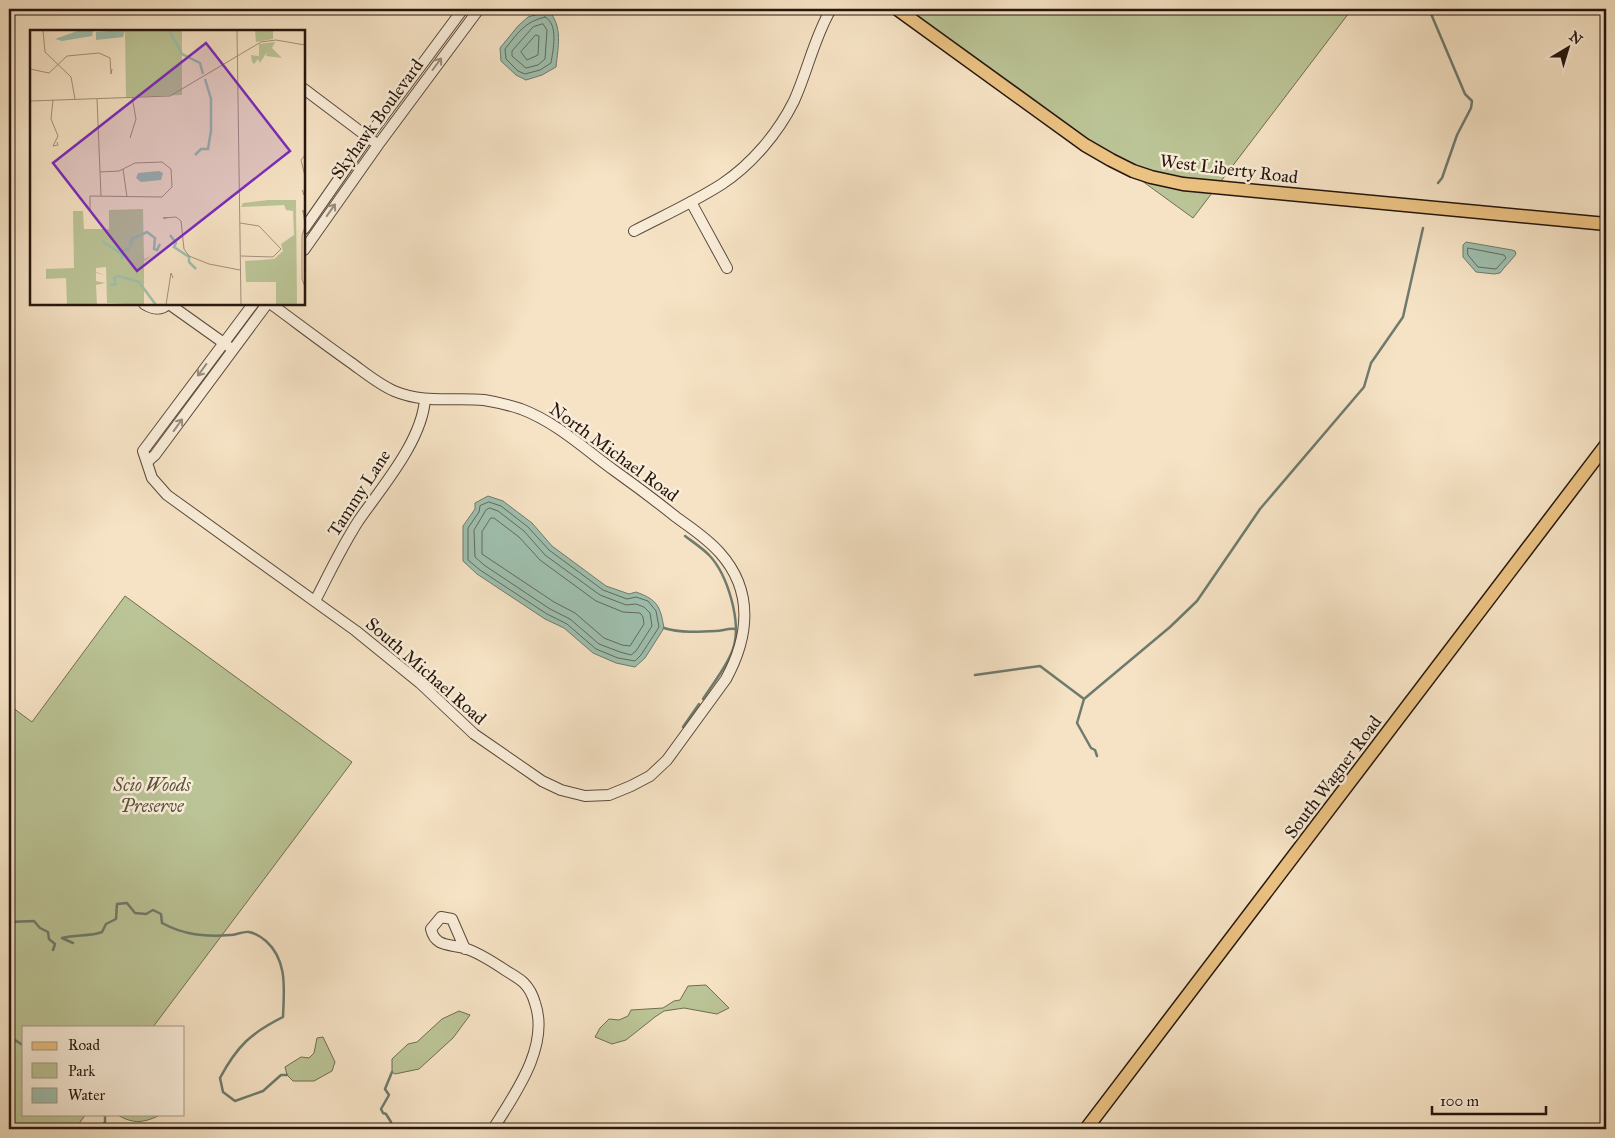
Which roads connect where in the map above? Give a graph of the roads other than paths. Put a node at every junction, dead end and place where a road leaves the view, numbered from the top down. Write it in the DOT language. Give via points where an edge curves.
graph roads {
  1 [pos="463,9"];
  2 [pos="479,9"];
  3 [pos="831,9"];
  4 [pos="897,9"];
  5 [pos="305,90"];
  6 [pos="368,137"];
  7 [pos="378,145"];
  8 [pos="691,202"];
  9 [pos="1606,224"];
  10 [pos="305,228"];
  11 [pos="634,231"];
  12 [pos="305,249"];
  13 [pos="727,268"];
  14 [pos="146,305"];
  15 [pos="168,305"];
  16 [pos="170,305"];
  17 [pos="252,305"];
  18 [pos="268,305"];
  19 [pos="270,305"];
  20 [pos="222,342"];
  21 [pos="233,350"];
  22 [pos="424,400"];
  23 [pos="1606,445"];
  24 [pos="147,462"];
  25 [pos="315,602"];
  26 [pos="667,760"];
  27 [pos="465,948"];
  28 [pos="493,1129"];
  29 [pos="1086,1129"];
  1 -- 6 [label="street, Skyhawk Boulevard"];
  7 -- 2 [label="street, Skyhawk Boulevard, one-way"];
  3 -- 8 [label="street" via="818,34 794,99 773,135 730,178"];
  4 -- 9 [label="main road, West Liberty Road" via="1085,145 1151,177 1192,184"];
  5 -- 6 [label="street"];
  6 -- 7 [label="street"];
  6 -- 10 [label="street, Skyhawk Boulevard"];
  12 -- 7 [label="street, Skyhawk Boulevard, one-way"];
  8 -- 11 [label="street"];
  8 -- 13 [label="street"];
  14 -- 15 [label="street" via="157,309"];
  16 -- 20 [label="street"];
  17 -- 20 [label="street"];
  18 -- 21 [label="street"];
  19 -- 22 [label="street, North Michael Road" via="381,383 394,391"];
  20 -- 21 [label="street"];
  20 -- 24 [label="street, one-way" via="143,451"];
  24 -- 21 [label="street, one-way" via="156,455"];
  22 -- 25 [label="street, Tammy Lane" via="419,424 398,466 349,537"];
  22 -- 26 [label="street, North Michael Road" via="484,400 537,416 708,541 730,566 745,611 740,649 726,679"];
  23 -- 29 [label="main road, South Wagner Road"];
  24 -- 25 [label="street, South Michael Road" via="158,487 178,504"];
  25 -- 26 [label="street, South Michael Road" via="390,658 474,734 542,781 561,790 585,796 609,795 650,776"];
  27 -- 28 [label="street" via="524,983 538,1011 540,1030 536,1050 514,1096"];
}
